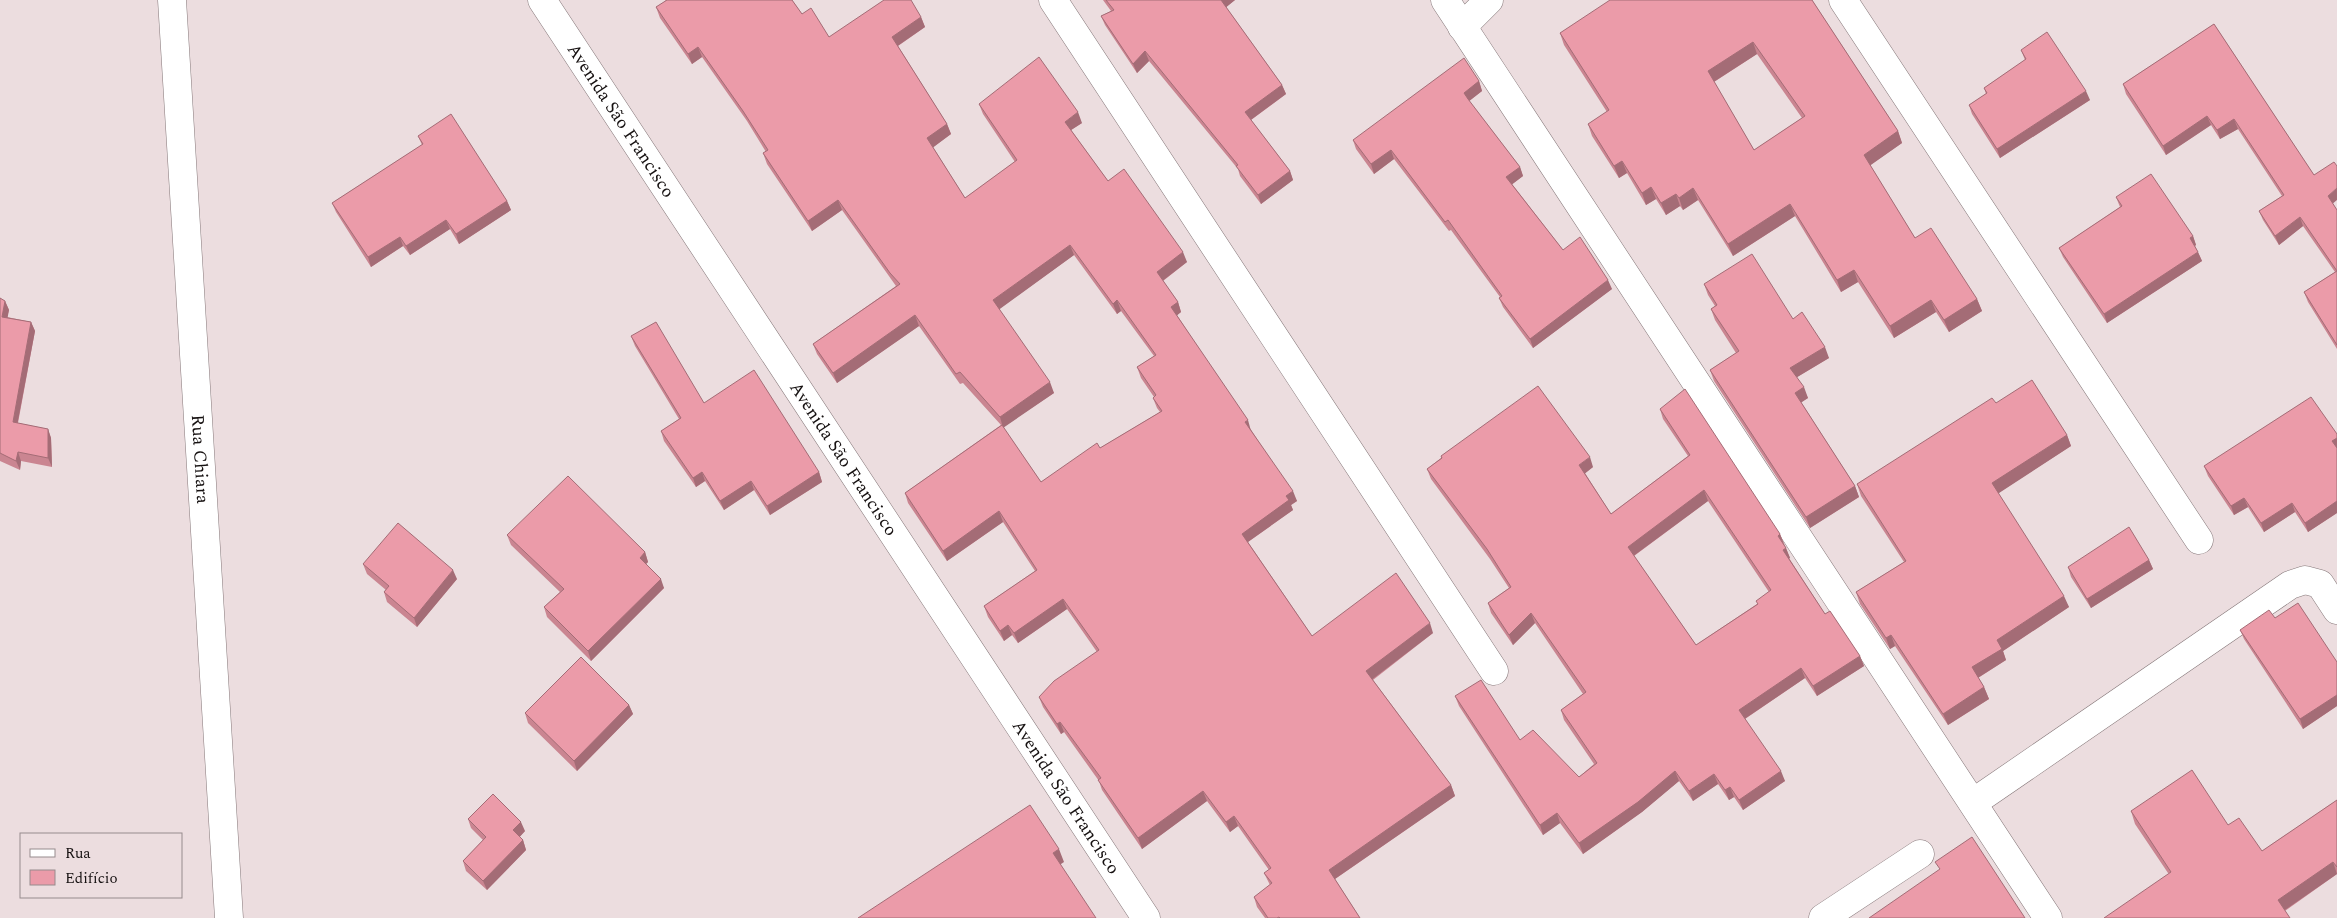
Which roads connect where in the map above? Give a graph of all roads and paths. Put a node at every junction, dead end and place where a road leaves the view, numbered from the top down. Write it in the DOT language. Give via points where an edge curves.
graph roads {
  1 [pos="172,0"];
  2 [pos="542,0"];
  3 [pos="1053,0"];
  4 [pos="1445,0"];
  5 [pos="1489,0"];
  6 [pos="1843,0"];
  7 [pos="1462,27"];
  8 [pos="2199,540"];
  9 [pos="2337,610"];
  10 [pos="1494,671"];
  11 [pos="1974,802"];
  12 [pos="1920,854"];
  13 [pos="229,918"];
  14 [pos="1146,918"];
  15 [pos="1823,918"];
  16 [pos="2048,918"];
  1 -- 13 [label="street, Rua Chiara"];
  2 -- 14 [label="street, Avenida São Francisco"];
  3 -- 10 [label="street"];
  4 -- 7 [label="street"];
  5 -- 7 [label="street"];
  6 -- 8 [label="street"];
  7 -- 11 [label="street"];
  9 -- 11 [label="street" via="2320,584 2305,580 2290,585"];
  11 -- 16 [label="street"];
  12 -- 15 [label="street"];
}
